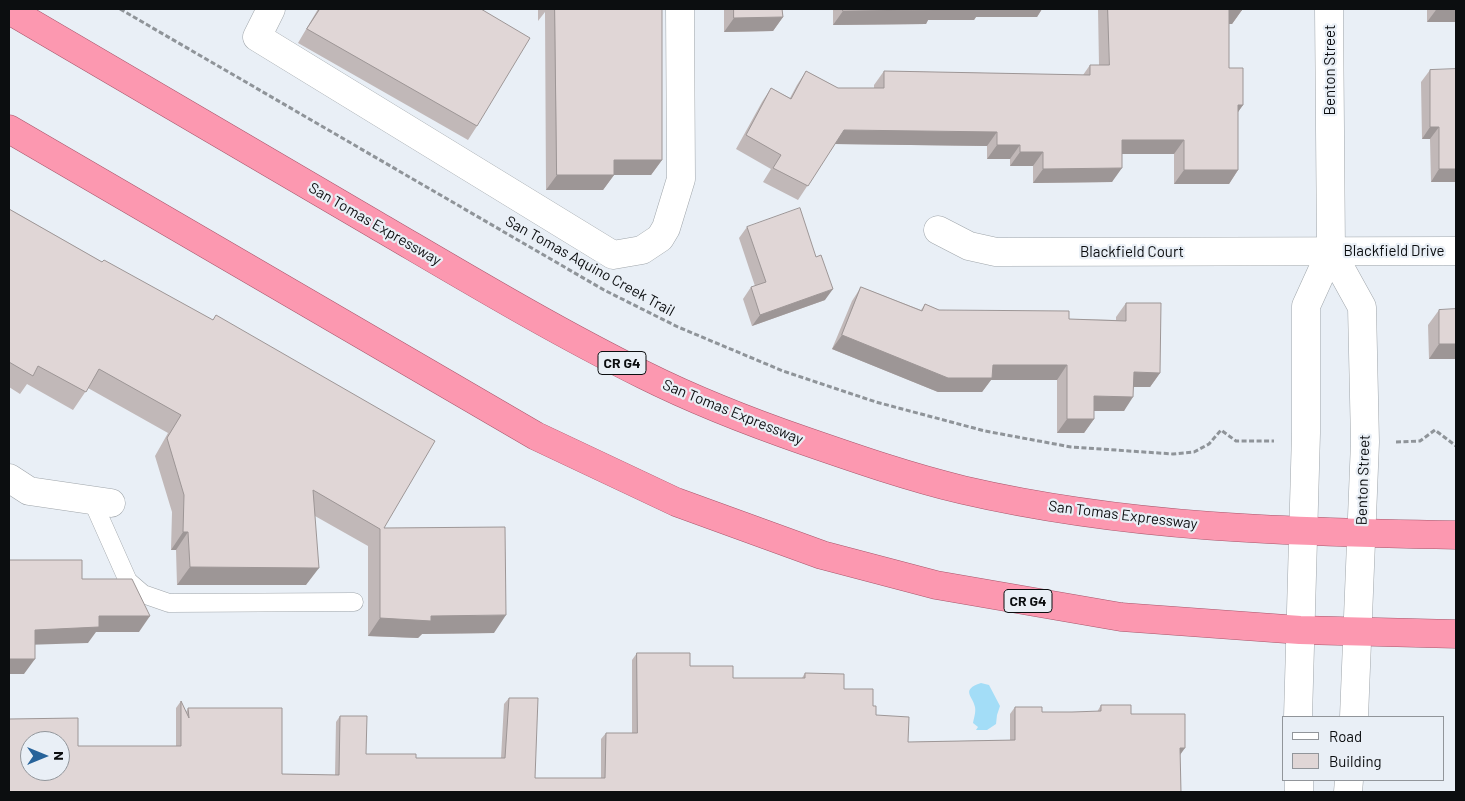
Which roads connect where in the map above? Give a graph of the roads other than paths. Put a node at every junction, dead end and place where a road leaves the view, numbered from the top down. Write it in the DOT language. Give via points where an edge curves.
graph roads {
  1 [pos="271,9"];
  2 [pos="680,9"];
  3 [pos="1329,9"];
  4 [pos="9,10"];
  5 [pos="9,130"];
  6 [pos="938,230"];
  7 [pos="1456,251"];
  8 [pos="1331,252"];
  9 [pos="9,478"];
  10 [pos="101,501"];
  11 [pos="1303,532"];
  12 [pos="1361,534"];
  13 [pos="1456,535"];
  14 [pos="354,602"];
  15 [pos="1300,630"];
  16 [pos="1357,632"];
  17 [pos="1456,634"];
  18 [pos="1298,716"];
  19 [pos="1354,716"];
  1 -- 2 [label="street" via="257,37 613,255 642,250 660,238 681,179"];
  3 -- 8 [label="street, Benton Street"];
  4 -- 11 [label="highway, San Tomas Expressway / CR G4" via="506,301 646,376 752,422 847,456 964,490 1137,520"];
  5 -- 15 [label="highway, CR G4" via="536,436 676,502 822,555 936,585 1121,617"];
  6 -- 8 [label="street, Blackfield Court" via="969,246 996,252"];
  7 -- 8 [label="street, Blackfield Drive"];
  8 -- 11 [label="street, Benton Street" via="1306,306"];
  8 -- 12 [label="street, Benton Street" via="1362,307 1365,442"];
  9 -- 10 [label="street" via="29,490"];
  10 -- 14 [label="lane" via="128,581 143,594 169,603"];
  11 -- 12 [label="highway, San Tomas Expressway / CR G4"];
  11 -- 15 [label="street, Benton Street"];
  12 -- 13 [label="highway, San Tomas Expressway / CR G4"];
  12 -- 16 [label="street, Benton Street"];
  15 -- 16 [label="highway, CR G4"];
  15 -- 18 [label="street, Benton Street"];
  16 -- 17 [label="highway, CR G4"];
  16 -- 19 [label="street, Benton Street"];
}
